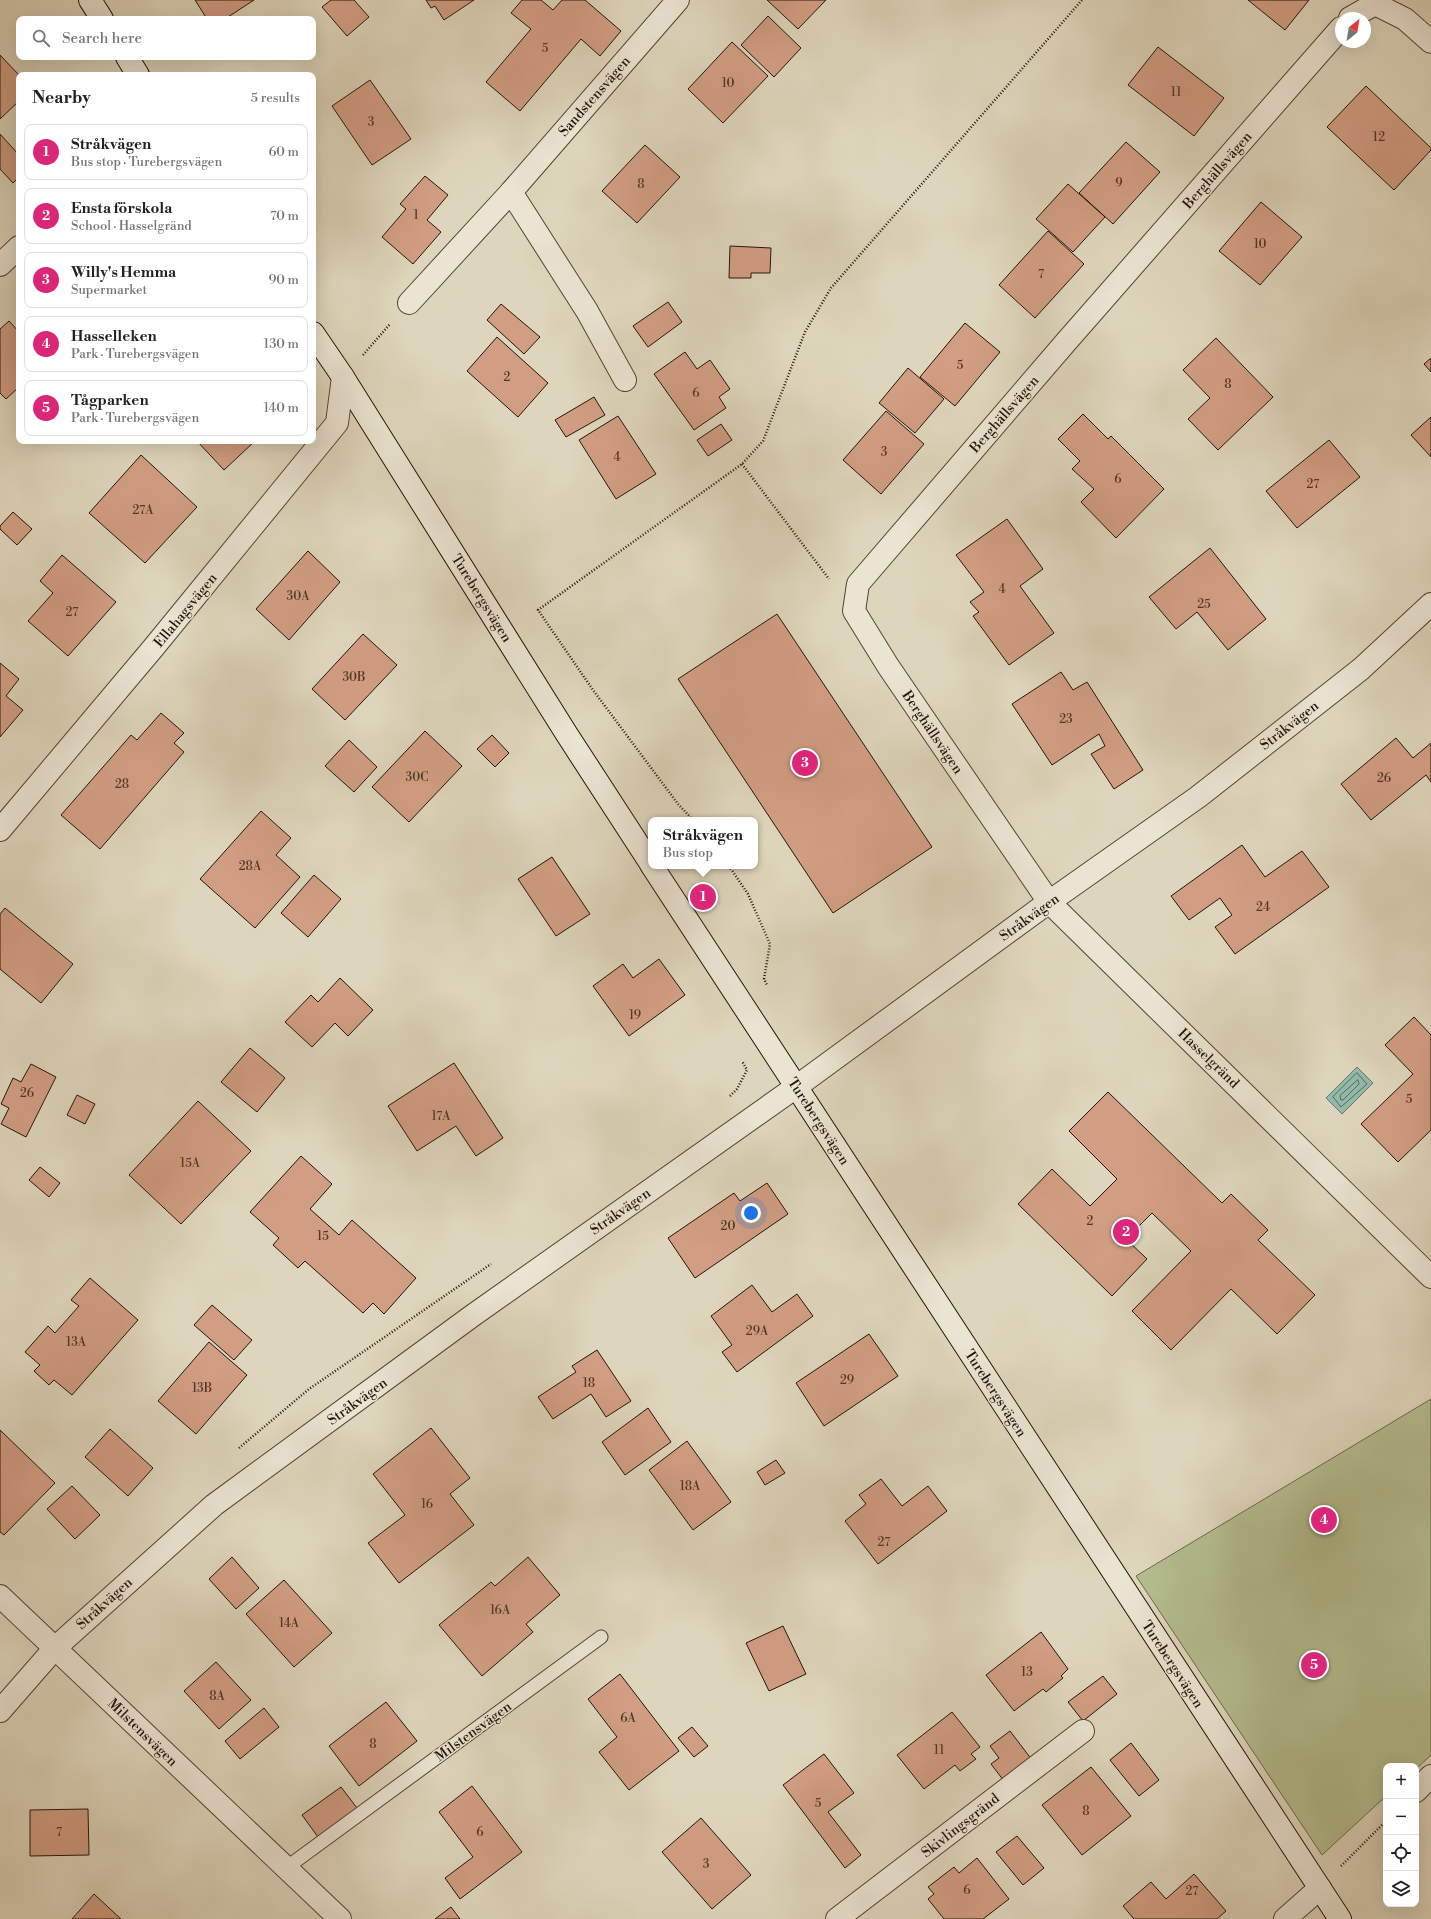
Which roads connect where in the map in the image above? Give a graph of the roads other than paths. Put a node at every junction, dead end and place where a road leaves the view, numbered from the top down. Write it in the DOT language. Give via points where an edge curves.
graph roads {
  1 [pos="90,0"];
  2 [pos="678,0"];
  3 [pos="1375,2"];
  4 [pos="1359,12"];
  5 [pos="100,16"];
  6 [pos="1335,35"];
  7 [pos="1431,42"];
  8 [pos="129,60"];
  9 [pos="136,72"];
  10 [pos="511,192"];
  11 [pos="16,249"];
  12 [pos="0,265"];
  13 [pos="409,303"];
  14 [pos="316,336"];
  15 [pos="343,377"];
  16 [pos="625,380"];
  17 [pos="1431,604"];
  18 [pos="999,829"];
  19 [pos="0,830"];
  20 [pos="648,859"];
  21 [pos="655,869"];
  22 [pos="1049,902"];
  23 [pos="796,1087"];
  24 [pos="1431,1277"];
  25 [pos="0,1596"];
  26 [pos="601,1637"];
  27 [pos="55,1648"];
  28 [pos="0,1711"];
  29 [pos="1083,1730"];
  30 [pos="1431,1776"];
  31 [pos="1419,1788"];
  32 [pos="286,1868"];
  33 [pos="1320,1888"];
  34 [pos="340,1919"];
  35 [pos="838,1919"];
  36 [pos="1285,1919"];
  37 [pos="1340,1919"];
  1 -- 5 [label="street"];
  2 -- 10 [label="street, Sandstensvägen"];
  3 -- 4 [label="street"];
  3 -- 7 [label="street" via="1405,19"];
  6 -- 18 [label="street, Berghällsvägen" via="858,584 854,612"];
  8 -- 9 [label="street"];
  10 -- 13 [label="street, Sandstensvägen"];
  10 -- 16 [label="street" via="587,311"];
  11 -- 12 [label="street"];
  14 -- 15 [label="street, Turebergsvägen"];
  15 -- 19 [label="street, Ellahagsvägen" via="337,423"];
  15 -- 20 [label="street, Turebergsvägen"];
  17 -- 22 [label="street, Stråkvägen" via="1361,669 1204,792"];
  18 -- 22 [label="street, Hasselgränd"];
  21 -- 23 [label="street, Turebergsvägen"];
  22 -- 23 [label="street, Stråkvägen"];
  22 -- 24 [label="street, Hasselgränd"];
  23 -- 27 [label="street, Stråkvägen" via="472,1316 214,1505"];
  23 -- 33 [label="street, Turebergsvägen"];
  25 -- 27 [label="street, Milstensvägen"];
  26 -- 32 [label="lane, Milstensvägen"];
  27 -- 28 [label="street, Stråkvägen"];
  27 -- 32 [label="street, Milstensvägen"];
  29 -- 35 [label="street, Skivlingsgränd"];
  30 -- 31 [label="street"];
  32 -- 34 [label="street, Milstensvägen"];
  33 -- 36 [label="street"];
  33 -- 37 [label="street, Turebergsvägen"];
}
